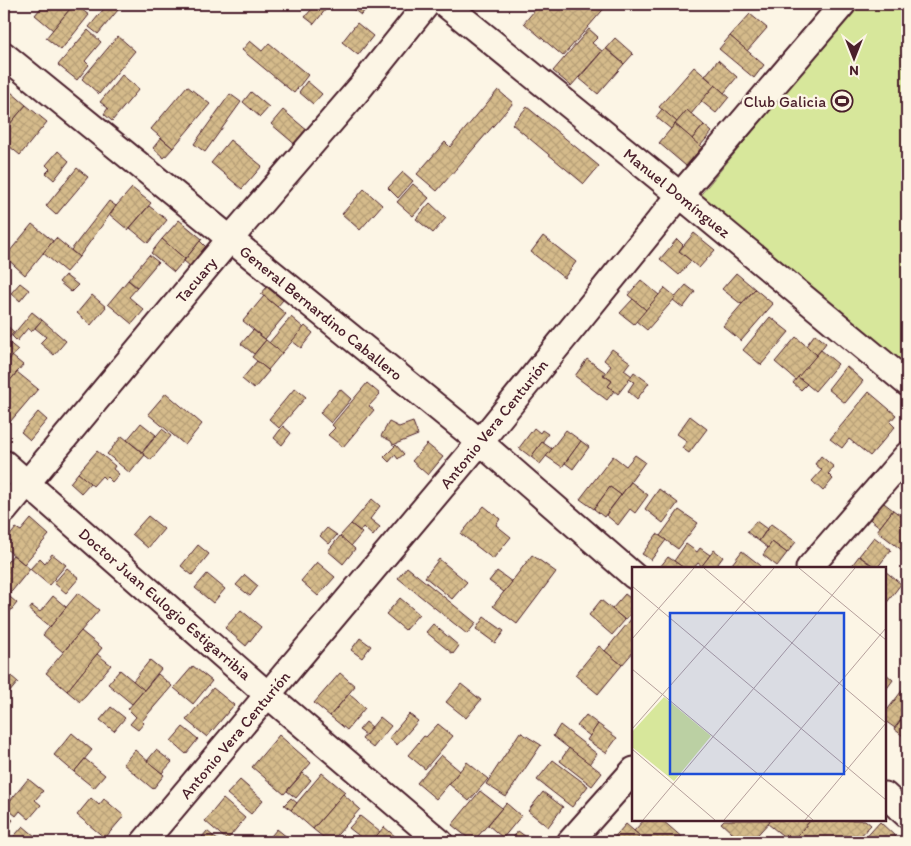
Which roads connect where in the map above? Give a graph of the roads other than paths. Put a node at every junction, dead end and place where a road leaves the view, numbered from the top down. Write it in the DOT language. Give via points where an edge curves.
graph roads {
  1 [pos="427,4"];
  2 [pos="445,4"];
  3 [pos="843,4"];
  4 [pos="4,55"];
  5 [pos="680,195"];
  6 [pos="230,239"];
  7 [pos="907,383"];
  8 [pos="480,442"];
  9 [pos="907,456"];
  10 [pos="4,462"];
  11 [pos="28,484"];
  12 [pos="4,511"];
  13 [pos="810,567"];
  14 [pos="632,574"];
  15 [pos="268,695"];
  16 [pos="632,772"];
  17 [pos="886,796"];
  18 [pos="907,815"];
  19 [pos="144,842"];
  20 [pos="440,842"];
  21 [pos="570,842"];
  1 -- 6 [label="street, Tacuary"];
  2 -- 5 [label="street, Manuel Domínguez"];
  3 -- 5 [label="street, Antonio Vera Centurión"];
  4 -- 6 [label="street, General Bernardino Caballero"];
  5 -- 7 [label="street, Manuel Domínguez"];
  5 -- 8 [label="street, Antonio Vera Centurión"];
  6 -- 8 [label="street, General Bernardino Caballero"];
  6 -- 11 [label="street, Tacuary"];
  8 -- 14 [label="street, General Bernardino Caballero"];
  8 -- 15 [label="street, Antonio Vera Centurión"];
  9 -- 13 [label="street"];
  10 -- 11 [label="street, Doctor Juan Eulogio Estigarribia"];
  11 -- 12 [label="street, Tacuary"];
  11 -- 15 [label="street, Doctor Juan Eulogio Estigarribia"];
  15 -- 19 [label="street, Antonio Vera Centurión"];
  15 -- 20 [label="street, Doctor Juan Eulogio Estigarribia"];
  16 -- 21 [label="street"];
  17 -- 18 [label="street"];
}
